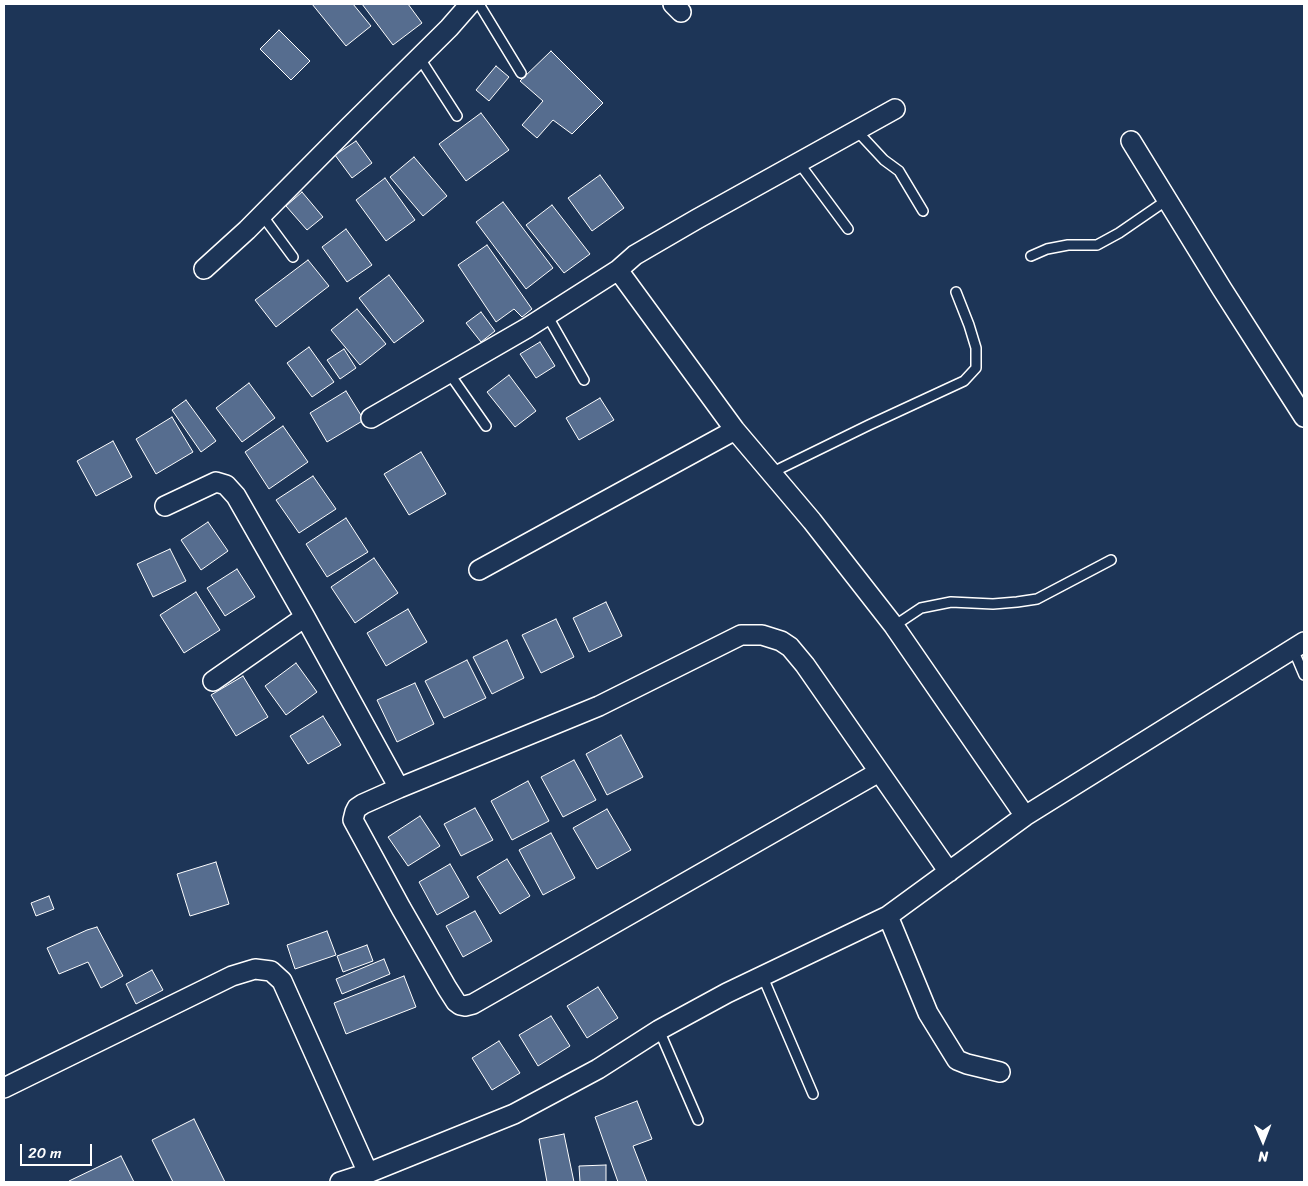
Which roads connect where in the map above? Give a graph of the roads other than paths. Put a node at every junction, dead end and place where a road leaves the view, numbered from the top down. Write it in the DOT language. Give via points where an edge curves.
graph roads {
  1 [pos="470,4"];
  2 [pos="479,4"];
  3 [pos="419,58"];
  4 [pos="521,73"];
  5 [pos="896,109"];
  6 [pos="457,116"];
  7 [pos="856,131"];
  8 [pos="1131,141"];
  9 [pos="799,163"];
  10 [pos="1168,200"];
  11 [pos="923,211"];
  12 [pos="262,215"];
  13 [pos="848,229"];
  14 [pos="1030,256"];
  15 [pos="293,257"];
  16 [pos="204,269"];
  17 [pos="618,270"];
  18 [pos="956,292"];
  19 [pos="547,314"];
  20 [pos="449,373"];
  21 [pos="584,380"];
  22 [pos="1304,417"];
  23 [pos="371,418"];
  24 [pos="486,426"];
  25 [pos="735,430"];
  26 [pos="771,473"];
  27 [pos="165,506"];
  28 [pos="1111,560"];
  29 [pos="479,570"];
  30 [pos="305,617"];
  31 [pos="894,626"];
  32 [pos="1299,646"];
  33 [pos="1304,675"];
  34 [pos="213,682"];
  35 [pos="879,772"];
  36 [pos="399,788"];
  37 [pos="1025,816"];
  38 [pos="948,872"];
  39 [pos="888,916"];
  40 [pos="762,975"];
  41 [pos="659,1030"];
  42 [pos="1000,1072"];
  43 [pos="4,1088"];
  44 [pos="813,1094"];
  45 [pos="698,1120"];
  46 [pos="368,1173"];
  47 [pos="340,1182"];
  1 -- 3 [label="street"];
  2 -- 4 [label="lane"];
  3 -- 6 [label="lane"];
  3 -- 12 [label="street"];
  5 -- 7 [label="street"];
  7 -- 9 [label="street"];
  7 -- 11 [label="lane" via="899,172"];
  8 -- 10 [label="street"];
  9 -- 13 [label="lane"];
  9 -- 17 [label="street" via="636,255"];
  10 -- 14 [label="lane" via="1097,245 1068,246"];
  10 -- 22 [label="street"];
  12 -- 15 [label="lane"];
  12 -- 16 [label="street"];
  17 -- 19 [label="street"];
  17 -- 25 [label="street"];
  18 -- 26 [label="lane" via="976,348 976,368 964,381"];
  19 -- 20 [label="street"];
  19 -- 21 [label="lane"];
  20 -- 23 [label="street"];
  20 -- 24 [label="lane"];
  25 -- 26 [label="street"];
  25 -- 29 [label="street"];
  26 -- 31 [label="street"];
  27 -- 30 [label="street" via="216,482 226,485 236,496"];
  28 -- 31 [label="lane" via="1036,598 993,604 951,602 921,608"];
  30 -- 34 [label="street"];
  30 -- 36 [label="street"];
  31 -- 37 [label="street"];
  32 -- 33 [label="lane"];
  32 -- 37 [label="street"];
  35 -- 36 [label="street" via="790,648 781,641 762,635 741,635 599,706"];
  35 -- 36 [label="street" via="465,1006 456,1002 447,988 354,820 357,808"];
  35 -- 38 [label="street"];
  37 -- 38 [label="street"];
  38 -- 39 [label="street"];
  39 -- 40 [label="street"];
  39 -- 42 [label="street" via="928,1013 957,1060"];
  40 -- 41 [label="street"];
  40 -- 44 [label="lane"];
  41 -- 45 [label="lane"];
  41 -- 46 [label="street" via="598,1069 514,1114"];
  43 -- 46 [label="street" via="232,976 255,969 271,971 282,981"];
  46 -- 47 [label="street"];
}
